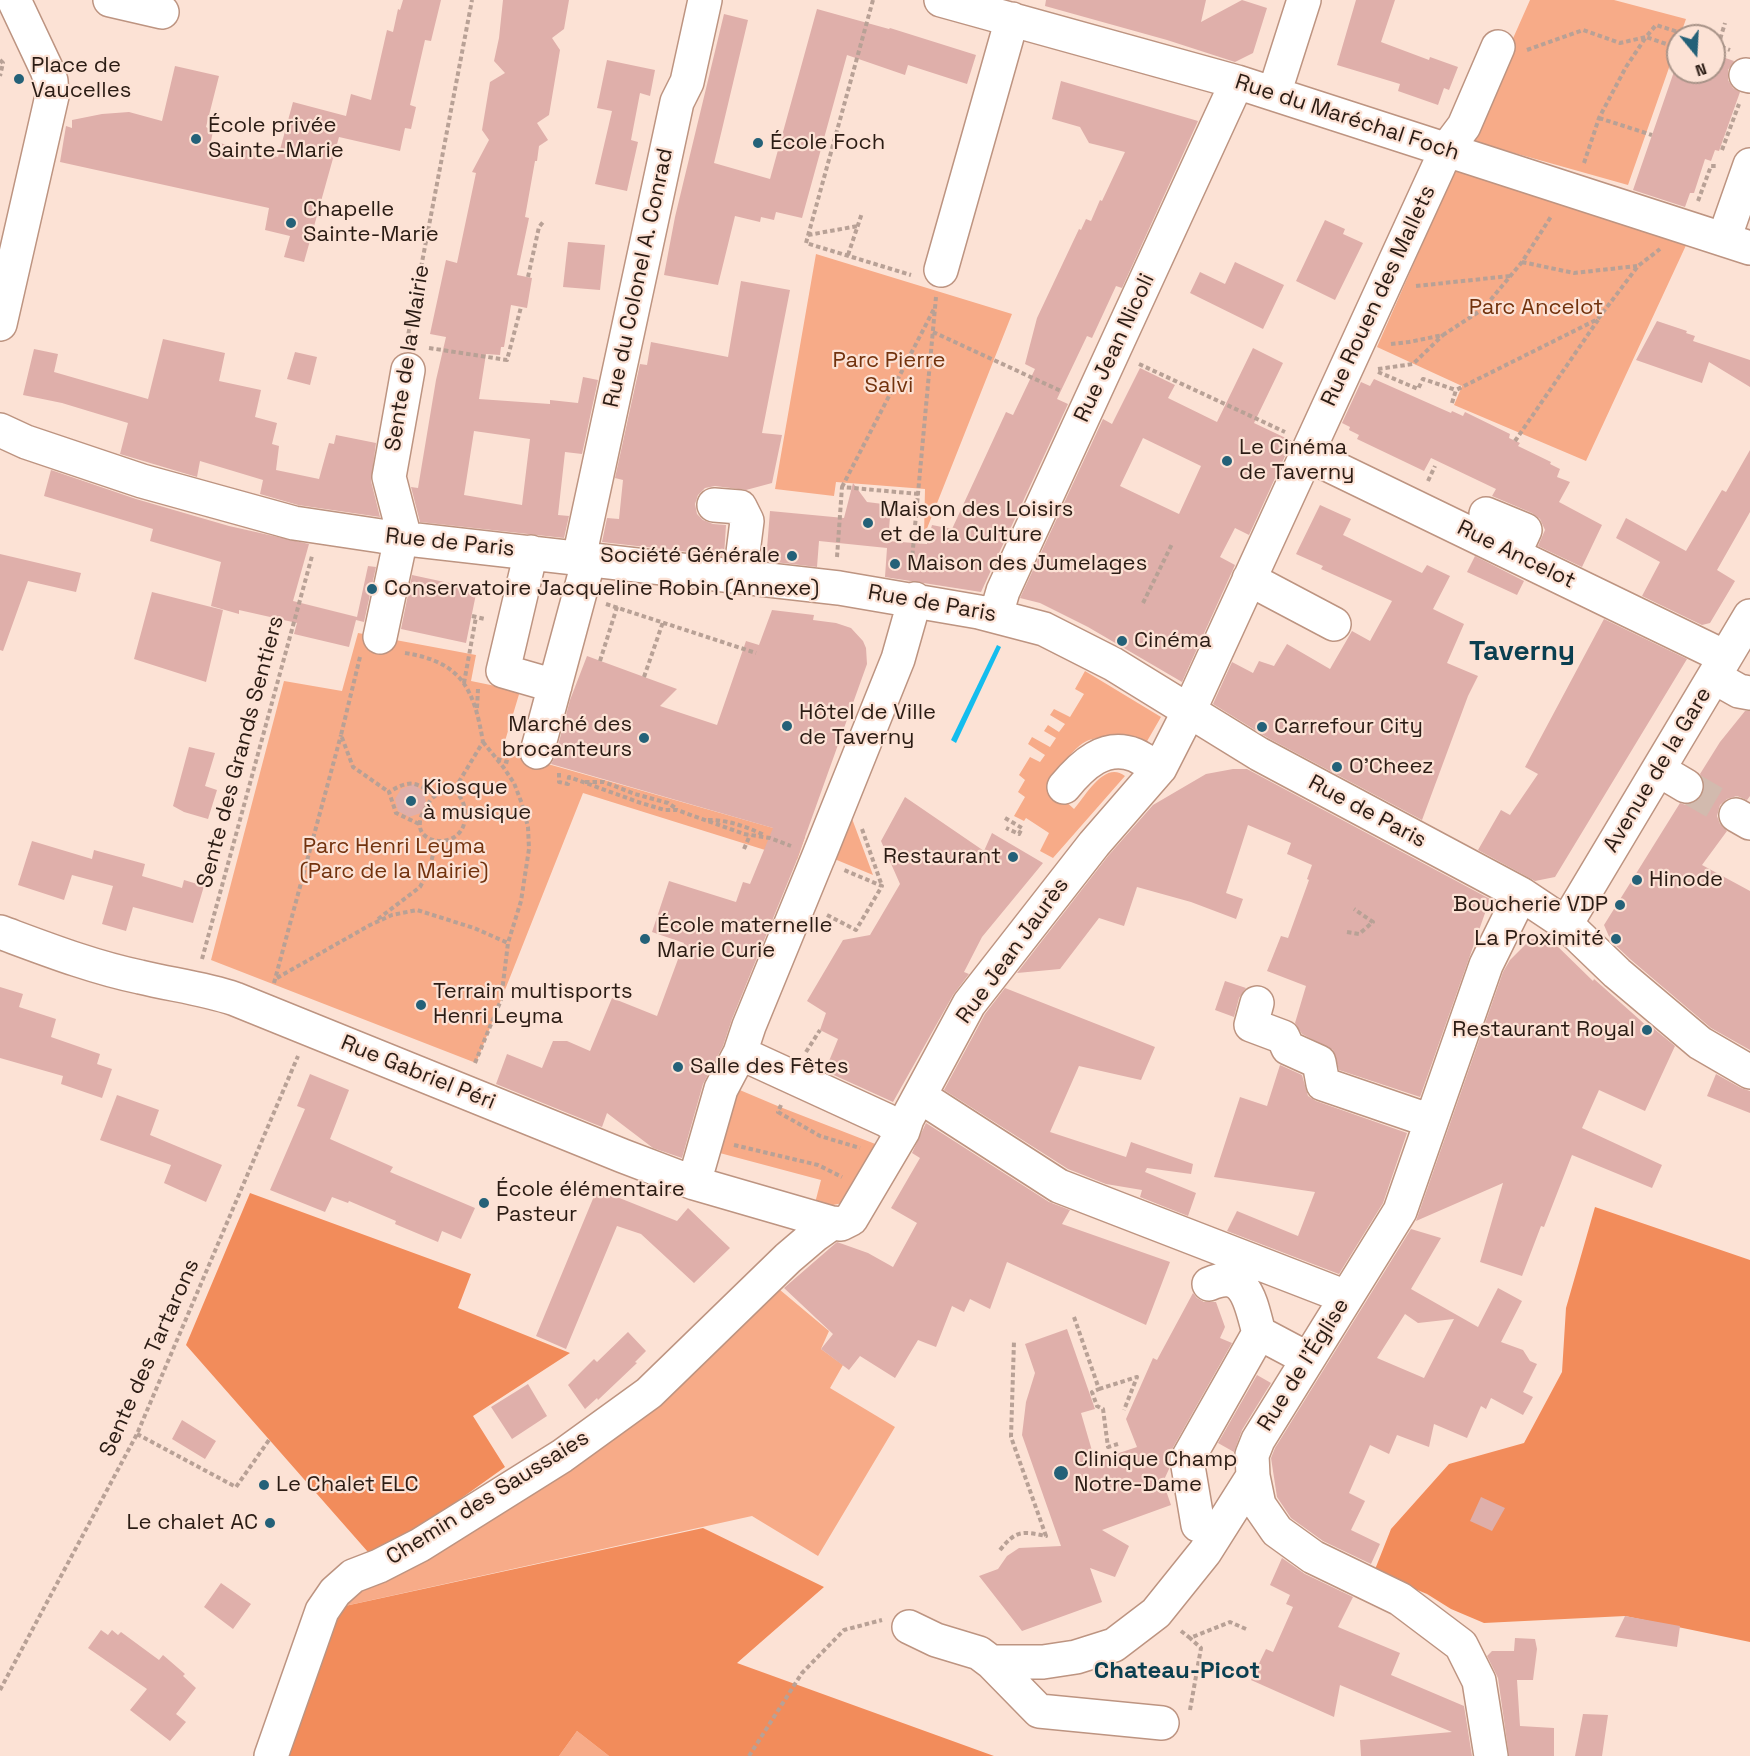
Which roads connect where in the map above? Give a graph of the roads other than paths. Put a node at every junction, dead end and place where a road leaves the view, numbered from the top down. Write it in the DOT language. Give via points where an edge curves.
graph roads {
  1 [pos="13,0"];
  2 [pos="110,0"];
  3 [pos="705,0"];
  4 [pos="941,0"];
  5 [pos="1304,0"];
  6 [pos="0,12"];
  7 [pos="162,12"];
  8 [pos="1011,19"];
  9 [pos="1495,55"];
  10 [pos="1237,82"];
  11 [pos="1274,94"];
  12 [pos="1446,150"];
  13 [pos="1750,165"];
  14 [pos="1737,243"];
  15 [pos="931,281"];
  16 [pos="0,324"];
  17 [pos="408,370"];
  18 [pos="0,430"];
  19 [pos="1308,449"];
  20 [pos="714,505"];
  21 [pos="1486,514"];
  22 [pos="401,538"];
  23 [pos="531,552"];
  24 [pos="1514,554"];
  25 [pos="592,559"];
  26 [pos="740,576"];
  27 [pos="1249,579"];
  28 [pos="911,599"];
  29 [pos="996,615"];
  30 [pos="1750,616"];
  31 [pos="1334,624"];
  32 [pos="378,642"];
  33 [pos="1720,667"];
  34 [pos="555,686"];
  35 [pos="1750,693"];
  36 [pos="1189,711"];
  37 [pos="538,762"];
  38 [pos="1160,768"];
  39 [pos="1064,787"];
  40 [pos="1521,894"];
  41 [pos="1566,924"];
  42 [pos="0,932"];
  43 [pos="1257,1003"];
  44 [pos="740,1053"];
  45 [pos="1750,1072"];
  46 [pos="921,1097"];
  47 [pos="1431,1121"];
  48 [pos="903,1131"];
  49 [pos="694,1183"];
  50 [pos="770,1205"];
  51 [pos="832,1223"];
  52 [pos="767,1279"];
  53 [pos="1209,1284"];
  54 [pos="1346,1298"];
  55 [pos="1259,1333"];
  56 [pos="1308,1359"];
  57 [pos="1253,1476"];
  58 [pos="1198,1525"];
  59 [pos="909,1627"];
  60 [pos="991,1662"];
  61 [pos="1162,1723"];
  62 [pos="271,1756"];
  63 [pos="1491,1756"];
  1 -- 6 [label="street"];
  1 -- 16 [label="street" via="47,70 52,96"];
  2 -- 7 [label="street"];
  3 -- 25 [label="street, Rue du Colonel A. Conrad" via="687,82 677,102"];
  4 -- 8 [label="street, Rue du Maréchal Foch"];
  5 -- 11 [label="street"];
  8 -- 10 [label="street, Rue du Maréchal Foch"];
  8 -- 15 [label="street"];
  9 -- 12 [label="street, Rue Rouen des Mallets" via="1464,126"];
  10 -- 11 [label="street, Rue du Maréchal Foch"];
  10 -- 29 [label="street, Rue Jean Nicoli" via="1003,591"];
  11 -- 12 [label="street, Rue du Maréchal Foch"];
  12 -- 14 [label="street, Rue du Maréchal Foch" via="1571,189 1692,217"];
  12 -- 19 [label="street, Rue Rouen des Mallets"];
  13 -- 14 [label="street"];
  17 -- 22 [label="street, Sente de la Mairie" via="389,477 402,527"];
  18 -- 22 [label="street, Rue de Paris" via="142,481 294,523"];
  19 -- 24 [label="street, Rue Ancelot"];
  19 -- 27 [label="street, Rue Rouen des Mallets"];
  20 -- 26 [label="street" via="740,507 747,521"];
  21 -- 24 [label="street" via="1525,530"];
  22 -- 23 [label="street, Rue de Paris"];
  22 -- 32 [label="street, Sente de la Mairie"];
  23 -- 25 [label="street, Rue de Paris"];
  23 -- 34 [label="street" via="503,671"];
  24 -- 33 [label="street, Rue Ancelot"];
  25 -- 26 [label="street, Rue de Paris"];
  25 -- 34 [label="street, Rue du Colonel A. Conrad"];
  26 -- 28 [label="street, Rue de Paris"];
  27 -- 31 [label="street"];
  27 -- 36 [label="street, Rue Rouen des Mallets"];
  28 -- 29 [label="street, Rue de Paris"];
  28 -- 44 [label="street" via="898,659"];
  29 -- 36 [label="street, Rue de Paris" via="1044,629 1113,664"];
  30 -- 33 [label="street, Avenue de la Gare"];
  33 -- 35 [label="street, Rue Ancelot" via="1738,691"];
  33 -- 41 [label="street, Avenue de la Gare" via="1672,778"];
  34 -- 37 [label="street, Rue du Colonel A. Conrad"];
  36 -- 38 [label="street, Rue Jean Jaurès"];
  36 -- 40 [label="street, Rue de Paris" via="1259,754"];
  38 -- 39 [label="street" via="1119,751 1103,753 1080,768"];
  38 -- 46 [label="street, Rue Jean Jaurès" via="1094,843 969,1004"];
  40 -- 41 [label="street, Rue de Paris"];
  40 -- 47 [label="street, Rue de l'Église" via="1486,965"];
  41 -- 45 [label="street, Rue de Paris" via="1700,1043"];
  42 -- 49 [label="street, Rue Gabriel Péri" via="141,978 228,996"];
  43 -- 47 [label="street" via="1251,1025 1283,1037 1288,1048 1319,1062 1323,1084"];
  44 -- 48 [label="street"];
  44 -- 49 [label="street" via="721,1089"];
  46 -- 48 [label="street, Rue Jean Jaurès"];
  46 -- 54 [label="street" via="1059,1186"];
  47 -- 54 [label="street, Rue de l'Église" via="1400,1211"];
  48 -- 51 [label="street, Rue Jean Jaurès" via="851,1219"];
  49 -- 50 [label="street, Rue Gabriel Péri"];
  50 -- 51 [label="street, Rue Gabriel Péri"];
  50 -- 52 [label="street, Chemin des Saussaies" via="779,1223 782,1246"];
  51 -- 52 [label="street, Chemin des Saussaies"];
  52 -- 62 [label="street, Chemin des Saussaies" via="649,1393 562,1456 420,1545 353,1576 335,1592 322,1611"];
  53 -- 55 [label="street" via="1221,1279 1239,1283 1250,1301"];
  54 -- 56 [label="street, Rue de l'Église"];
  55 -- 56 [label="street"];
  55 -- 58 [label="street" via="1187,1460"];
  56 -- 57 [label="street, Rue de l'Église" via="1258,1440 1252,1455"];
  57 -- 60 [label="street" via="1205,1552 1156,1613 1114,1645 1077,1658"];
  57 -- 63 [label="street, Rue de l'Église" via="1259,1505 1276,1531 1313,1557 1400,1599 1461,1645 1479,1681"];
  59 -- 60 [label="street" via="979,1653"];
  60 -- 61 [label="street" via="1039,1711"];
}
